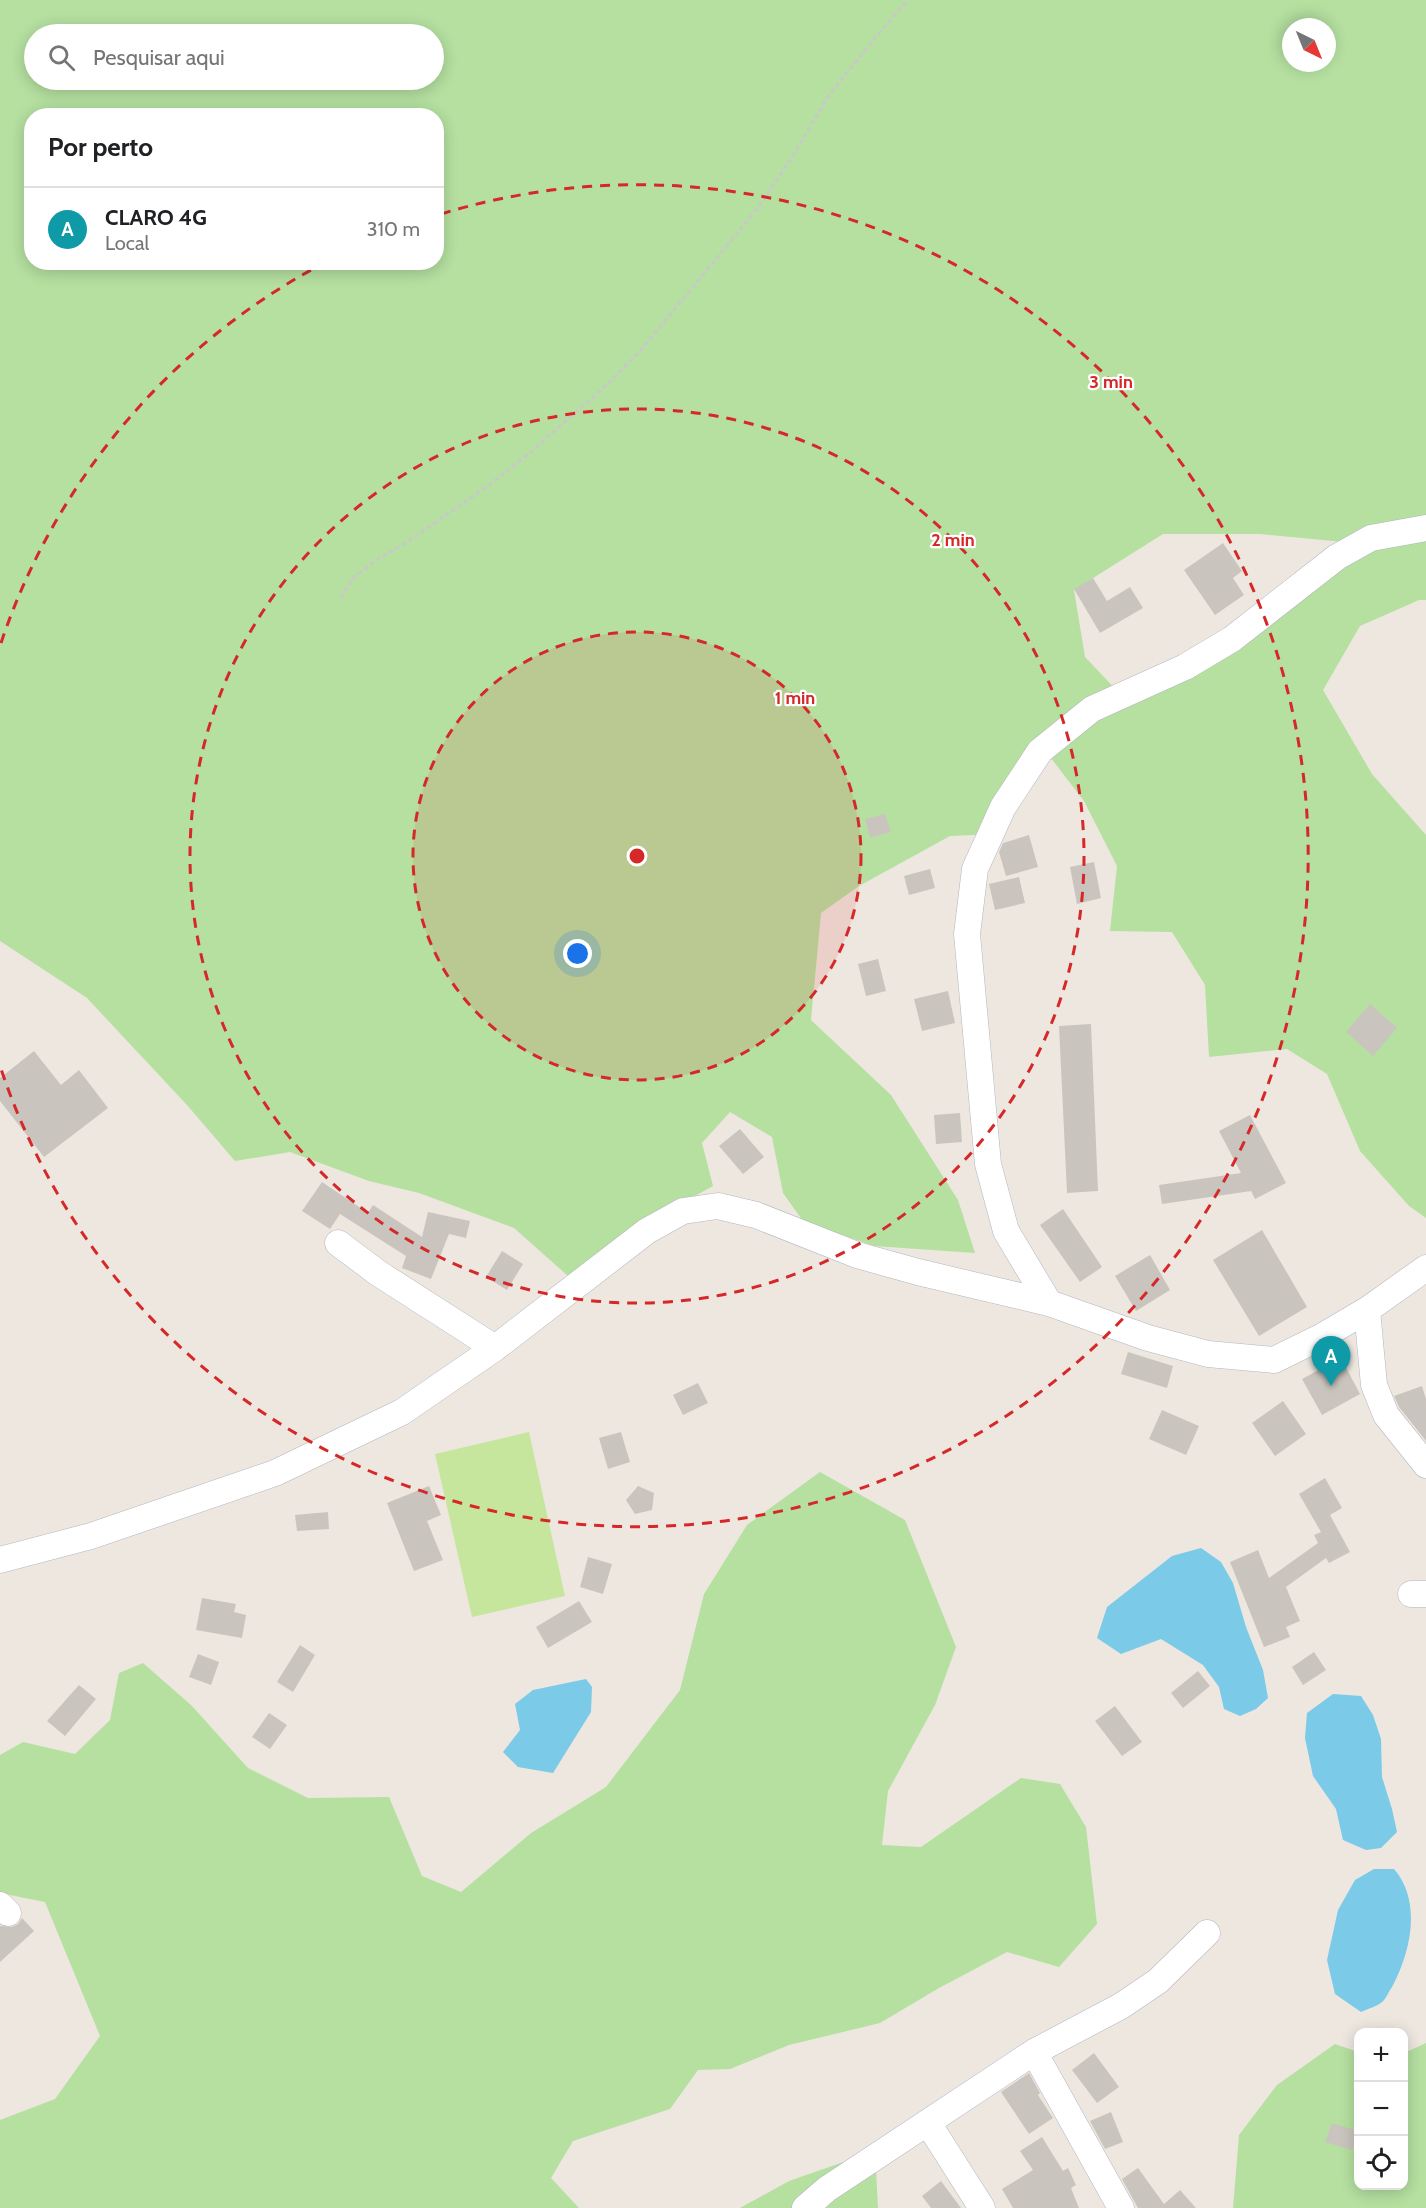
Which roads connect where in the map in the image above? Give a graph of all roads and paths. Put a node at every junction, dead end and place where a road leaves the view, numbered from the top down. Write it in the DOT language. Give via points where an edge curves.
graph roads {
  1 [pos="908,0"];
  2 [pos="1426,528"];
  3 [pos="341,598"];
  4 [pos="338,1243"];
  5 [pos="1426,1268"];
  6 [pos="1049,1303"];
  7 [pos="1367,1310"];
  8 [pos="495,1348"];
  9 [pos="1426,1465"];
  10 [pos="0,1560"];
  11 [pos="1207,1933"];
  12 [pos="1034,2052"];
  13 [pos="928,2123"];
  14 [pos="805,2208"];
  15 [pos="982,2208"];
  16 [pos="1121,2208"];
  1 -- 3 [label="path" via="826,98 757,208 640,351 526,456 375,561 353,578"];
  2 -- 6 [label="street" via="1371,538 1337,557 1232,639 1185,667 1092,709 1040,751 1003,807 975,869 967,934 988,1164 1006,1231"];
  4 -- 8 [label="street"];
  5 -- 7 [label="street"];
  6 -- 7 [label="street" via="1148,1338 1208,1354 1274,1360"];
  6 -- 8 [label="street" via="857,1255 756,1215 718,1206 683,1211 647,1231"];
  7 -- 9 [label="street" via="1374,1385 1386,1415"];
  8 -- 10 [label="street" via="402,1412 275,1473 90,1536"];
  11 -- 12 [label="street" via="1179,1963 1140,1994"];
  12 -- 13 [label="street"];
  12 -- 16 [label="street"];
  13 -- 14 [label="street" via="827,2189"];
  13 -- 15 [label="street"];
}
